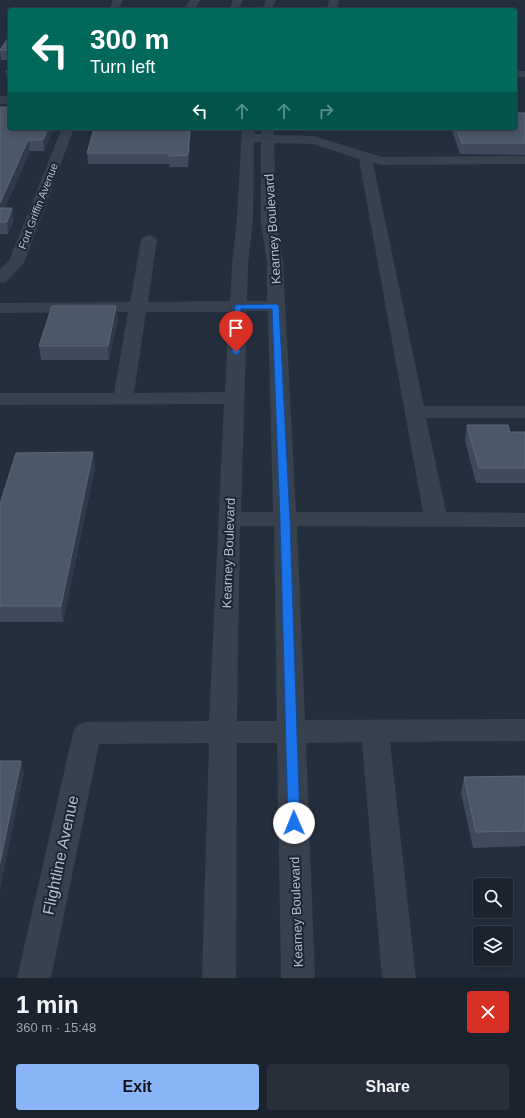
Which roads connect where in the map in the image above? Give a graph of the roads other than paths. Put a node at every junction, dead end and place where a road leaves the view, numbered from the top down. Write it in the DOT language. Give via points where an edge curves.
graph roads {
  1 [pos="67,130"];
  2 [pos="257,133"];
  3 [pos="365,157"];
  4 [pos="525,160"];
  5 [pos="150,240"];
  6 [pos="0,256"];
  7 [pos="18,256"];
  8 [pos="0,278"];
  9 [pos="276,306"];
  10 [pos="138,307"];
  11 [pos="238,307"];
  12 [pos="0,308"];
  13 [pos="234,398"];
  14 [pos="0,399"];
  15 [pos="123,399"];
  16 [pos="416,412"];
  17 [pos="525,412"];
  18 [pos="229,519"];
  19 [pos="285,519"];
  20 [pos="436,520"];
  21 [pos="525,520"];
  22 [pos="292,730"];
  23 [pos="375,730"];
  24 [pos="525,730"];
  25 [pos="223,731"];
  26 [pos="34,978"];
  27 [pos="219,978"];
  28 [pos="298,978"];
  29 [pos="399,978"];
  1 -- 7 [label="street, Fort Griffin Avenue"];
  2 -- 3 [label="street" via="314,140"];
  2 -- 9 [label="street, Kearney Boulevard" via="276,262"];
  2 -- 11 [label="street, Kearney Boulevard" via="245,218"];
  3 -- 4 [label="street" via="392,161"];
  3 -- 16 [label="street"];
  5 -- 10 [label="street"];
  6 -- 7 [label="street"];
  7 -- 8 [label="street, Fort Griffin Avenue" via="16,263"];
  9 -- 11 [label="street"];
  9 -- 19 [label="street, Kearney Boulevard"];
  10 -- 11 [label="street"];
  10 -- 12 [label="street"];
  10 -- 15 [label="street"];
  11 -- 13 [label="street, Kearney Boulevard"];
  13 -- 15 [label="street"];
  13 -- 18 [label="street, Kearney Boulevard"];
  14 -- 15 [label="street"];
  16 -- 17 [label="street"];
  16 -- 20 [label="street"];
  18 -- 19 [label="street"];
  18 -- 25 [label="street, Kearney Boulevard"];
  19 -- 20 [label="street"];
  19 -- 22 [label="street, Kearney Boulevard"];
  20 -- 21 [label="street"];
  22 -- 23 [label="street"];
  22 -- 25 [label="street"];
  22 -- 28 [label="street, Kearney Boulevard"];
  23 -- 24 [label="street"];
  23 -- 29 [label="street"];
  25 -- 26 [label="street, Flightline Avenue" via="87,733"];
  25 -- 27 [label="street, Kearney Boulevard"];
}
